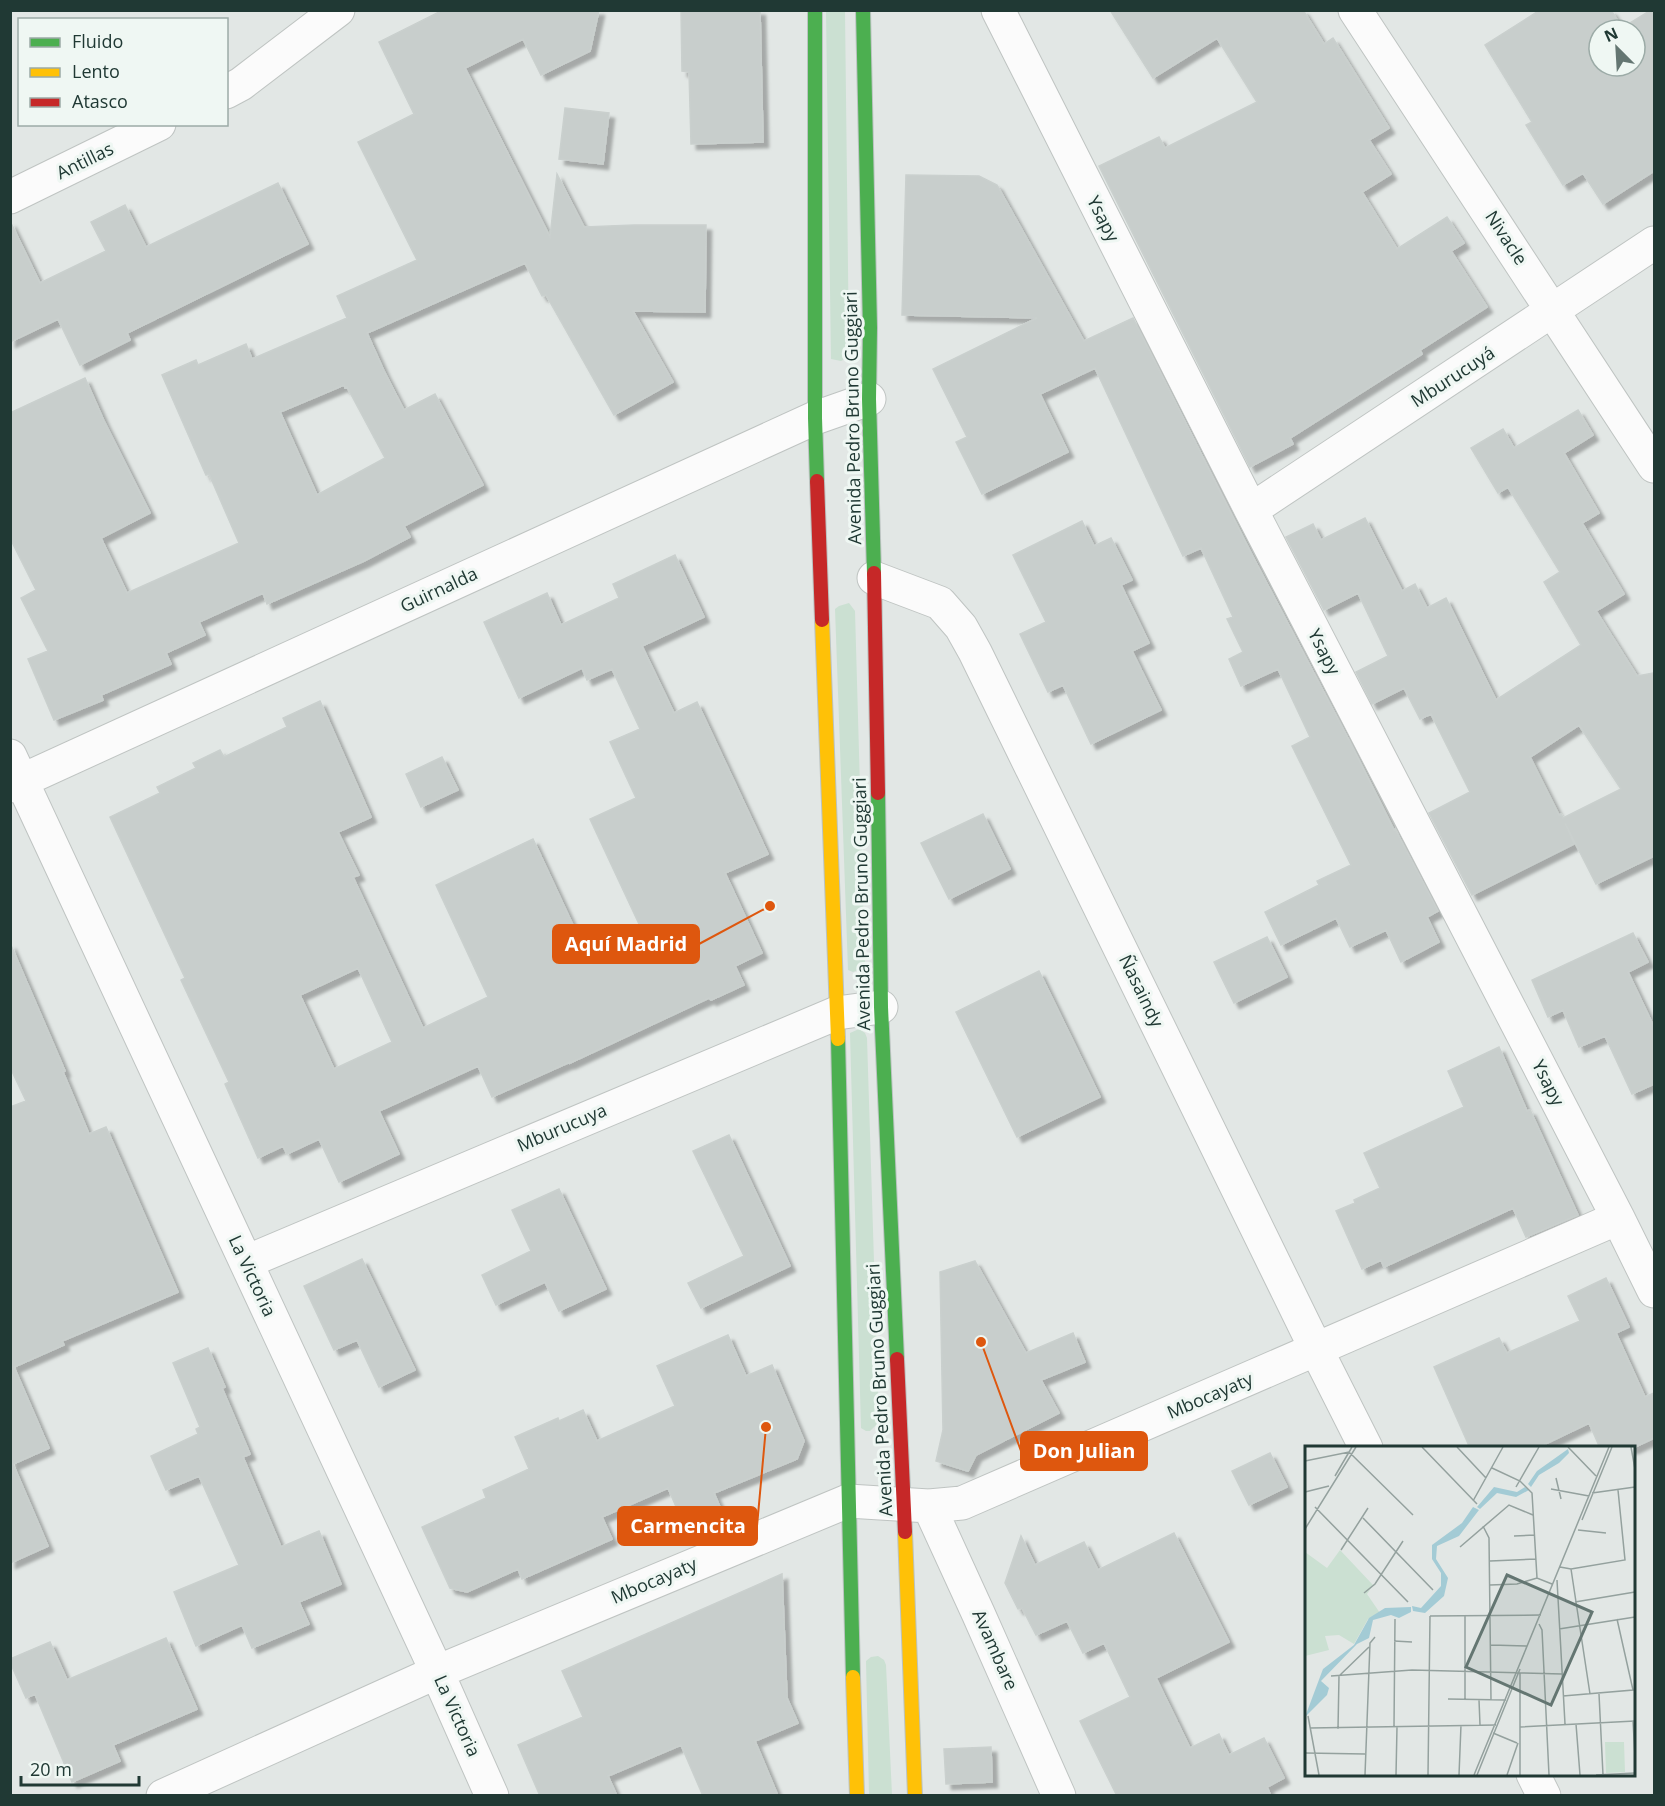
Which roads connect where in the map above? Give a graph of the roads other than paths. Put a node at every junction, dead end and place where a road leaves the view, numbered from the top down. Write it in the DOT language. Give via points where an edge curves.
graph roads {
  1 [pos="338,10"];
  2 [pos="814,10"];
  3 [pos="863,10"];
  4 [pos="998,10"];
  5 [pos="1355,10"];
  6 [pos="228,91"];
  7 [pos="155,126"];
  8 [pos="10,197"];
  9 [pos="1654,243"];
  10 [pos="1553,310"];
  11 [pos="869,399"];
  12 [pos="815,418"];
  13 [pos="1654,466"];
  14 [pos="1251,510"];
  15 [pos="874,578"];
  16 [pos="14,774"];
  17 [pos="881,1007"];
  18 [pos="837,1013"];
  19 [pos="1618,1218"];
  20 [pos="246,1262"];
  21 [pos="1654,1291"];
  22 [pos="1316,1349"];
  23 [pos="1365,1446"];
  24 [pos="848,1501"];
  25 [pos="916,1505"];
  26 [pos="437,1671"];
  27 [pos="1534,1776"];
  28 [pos="164,1796"];
  29 [pos="492,1796"];
  30 [pos="857,1796"];
  31 [pos="915,1796"];
  32 [pos="1059,1796"];
  33 [pos="1544,1796"];
  1 -- 6 [label="street"];
  2 -- 12 [label="main road, Avenida Pedro Bruno Guggiari"];
  3 -- 11 [label="main road, Avenida Pedro Bruno Guggiari"];
  4 -- 14 [label="street, Ysapy"];
  5 -- 10 [label="street, Nivacle"];
  7 -- 8 [label="street, Antillas"];
  9 -- 10 [label="street, Mburucuyá"];
  10 -- 13 [label="street, Nivacle"];
  10 -- 14 [label="street, Mburucuyá"];
  11 -- 12 [label="street, Guirnalda"];
  11 -- 15 [label="main road, Avenida Pedro Bruno Guggiari"];
  12 -- 16 [label="street, Guirnalda"];
  12 -- 18 [label="main road, Avenida Pedro Bruno Guggiari"];
  14 -- 19 [label="street, Ysapy"];
  15 -- 17 [label="main road, Avenida Pedro Bruno Guggiari"];
  15 -- 22 [label="street, Ñasaindy" via="940,603 961,627"];
  16 -- 20 [label="street, La Victoria"];
  17 -- 18 [label="street, Mburucuya"];
  17 -- 25 [label="main road, Avenida Pedro Bruno Guggiari"];
  18 -- 20 [label="street, Mburucuya"];
  18 -- 24 [label="main road, Avenida Pedro Bruno Guggiari"];
  19 -- 21 [label="street, Ysapy"];
  19 -- 22 [label="street, Mbocayaty"];
  20 -- 26 [label="street, La Victoria"];
  22 -- 23 [label="street, Ñasaindy"];
  22 -- 25 [label="street, Mbocayaty" via="962,1503"];
  24 -- 25 [label="street, Mbocayaty"];
  24 -- 26 [label="street, Mbocayaty"];
  24 -- 30 [label="main road, Avenida Pedro Bruno Guggiari"];
  25 -- 31 [label="main road, Avenida Pedro Bruno Guggiari" via="907,1557"];
  25 -- 32 [label="street, Avambare" via="978,1613"];
  26 -- 28 [label="street, Mbocayaty"];
  26 -- 29 [label="street, La Victoria"];
  27 -- 33 [label="street"];
}
